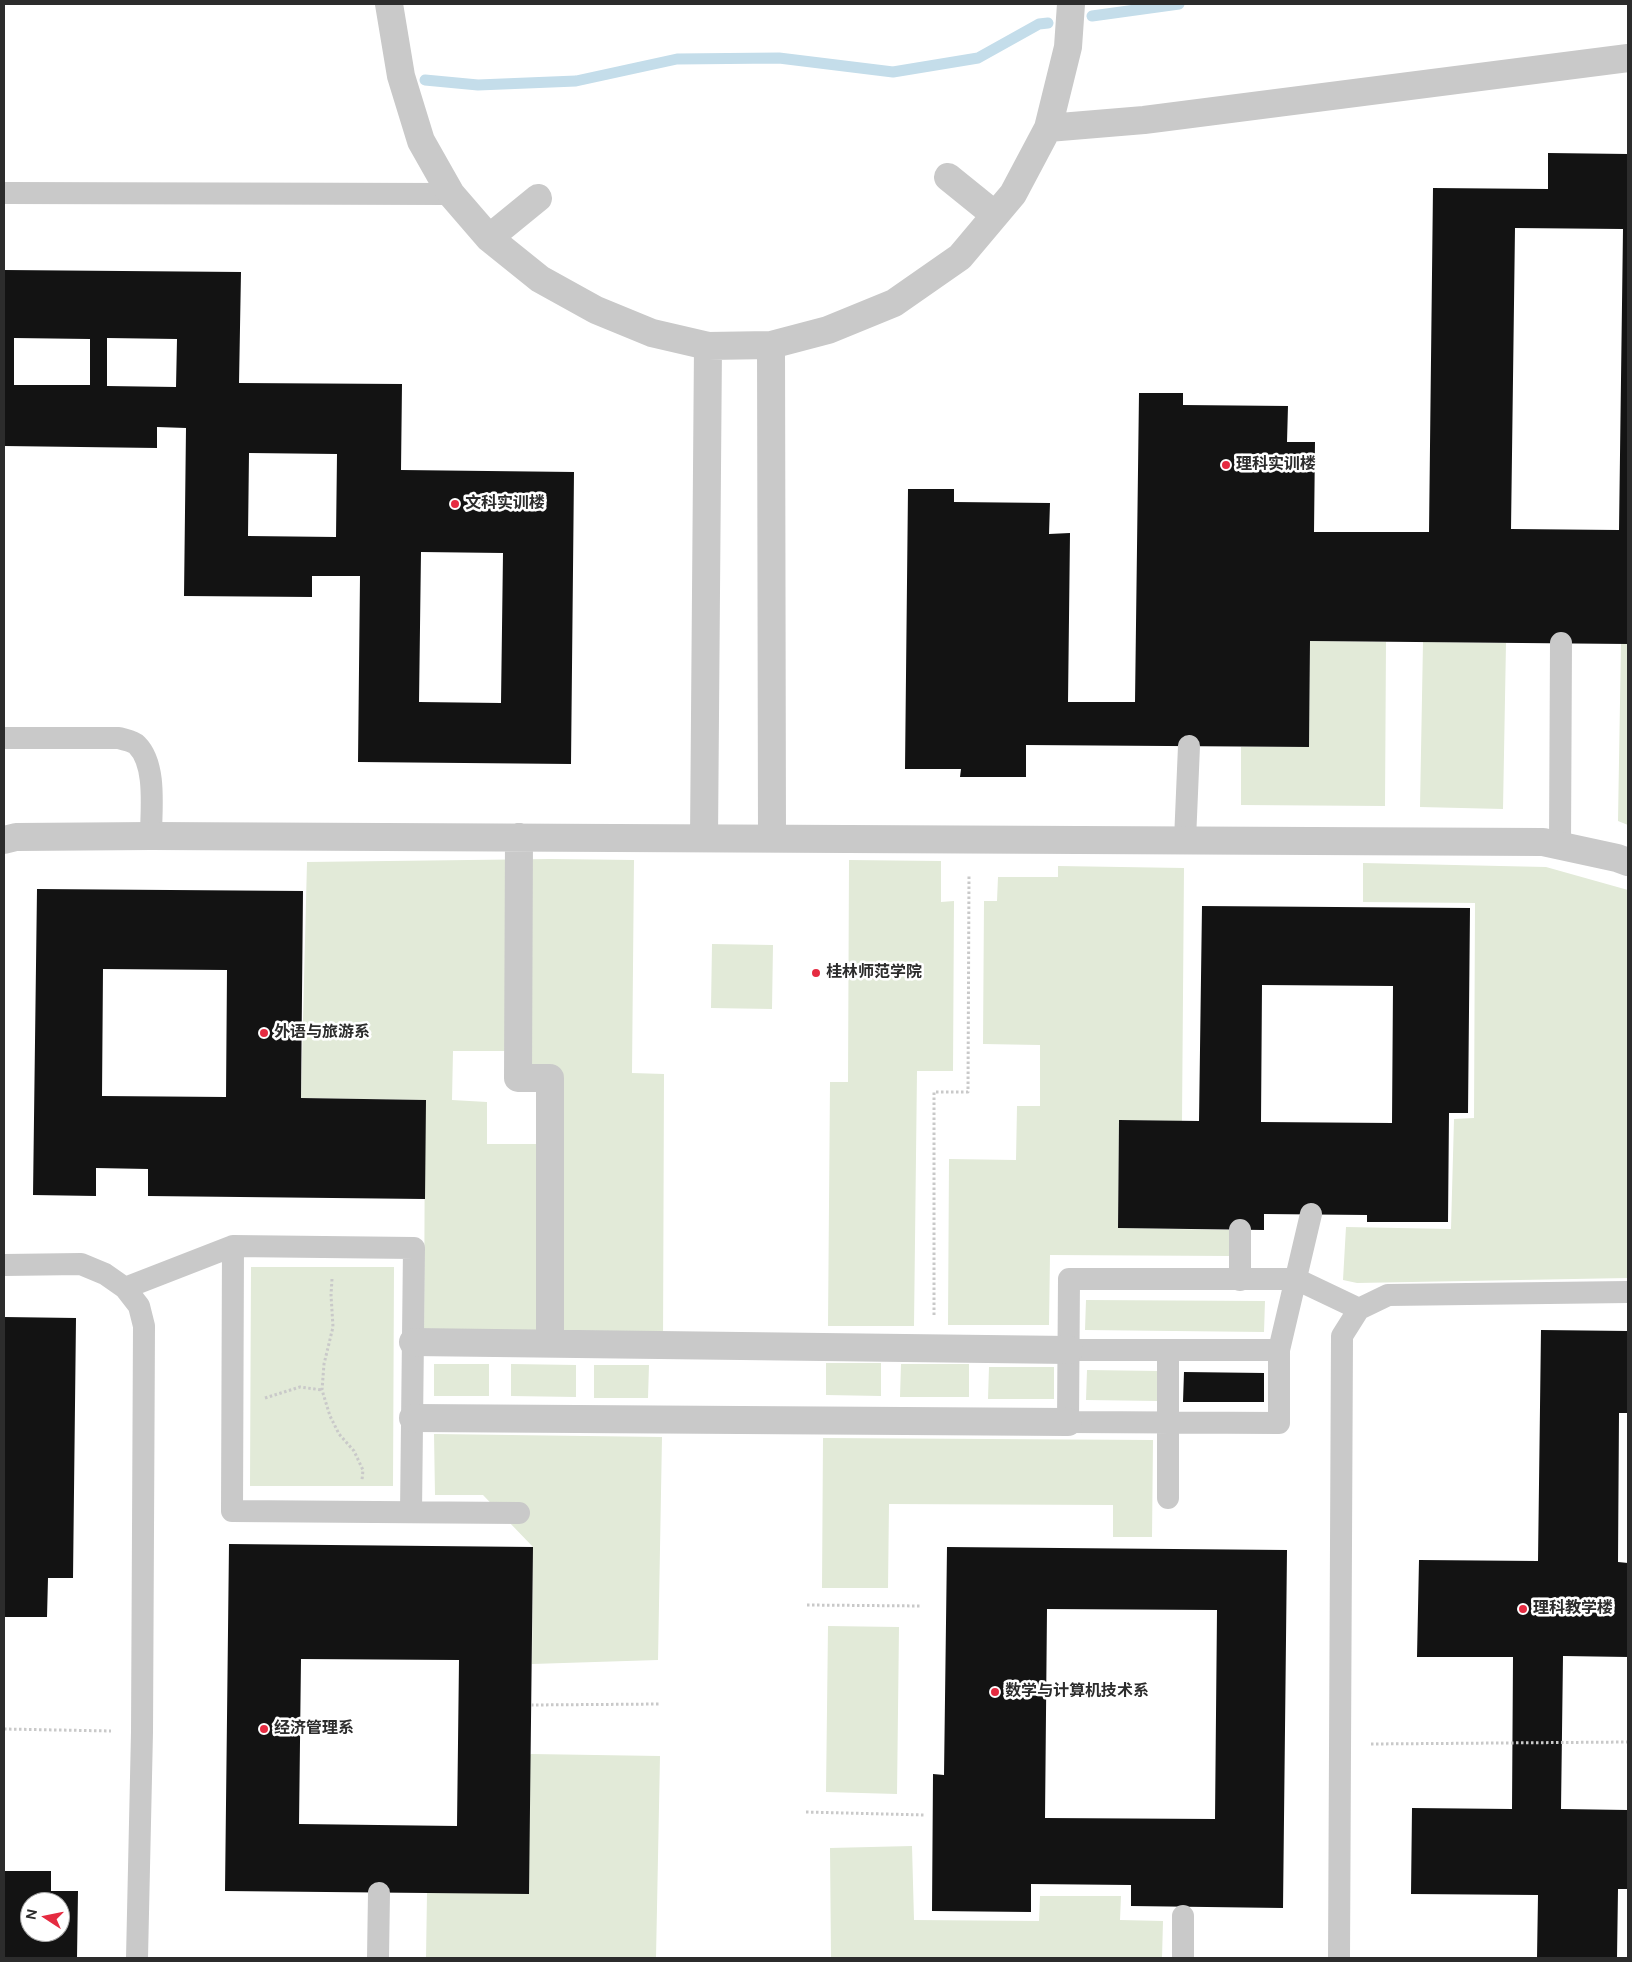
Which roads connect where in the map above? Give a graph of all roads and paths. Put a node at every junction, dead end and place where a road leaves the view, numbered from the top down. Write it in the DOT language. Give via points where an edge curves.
graph roads {
  1 [pos="390,4"];
  2 [pos="1070,4"];
  3 [pos="1628,58"];
  4 [pos="1048,128"];
  5 [pos="948,177"];
  6 [pos="4,193"];
  7 [pos="451,194"];
  8 [pos="538,198"];
  9 [pos="995,215"];
  10 [pos="489,238"];
  11 [pos="771,345"];
  12 [pos="708,346"];
  13 [pos="1561,643"];
  14 [pos="4,738"];
  15 [pos="1189,746"];
  16 [pos="151,836"];
  17 [pos="519,837"];
  18 [pos="704,838"];
  19 [pos="772,838"];
  20 [pos="4,840"];
  21 [pos="969,840"];
  22 [pos="1186,840"];
  23 [pos="1560,845"];
  24 [pos="1628,862"];
  25 [pos="1311,1214"];
  26 [pos="1240,1230"];
  27 [pos="233,1246"];
  28 [pos="337,1247"];
  29 [pos="4,1265"];
  30 [pos="1296,1279"];
  31 [pos="1240,1280"];
  32 [pos="124,1288"];
  33 [pos="1628,1292"];
  34 [pos="1359,1309"];
  35 [pos="414,1342"];
  36 [pos="550,1343"];
  37 [pos="934,1348"];
  38 [pos="1069,1350"];
  39 [pos="1168,1350"];
  40 [pos="1279,1350"];
  41 [pos="322,1390"];
  42 [pos="232,1407"];
  43 [pos="412,1418"];
  44 [pos="1068,1422"];
  45 [pos="1168,1423"];
  46 [pos="1168,1498"];
  47 [pos="355,1512"];
  48 [pos="411,1512"];
  49 [pos="519,1512"];
  50 [pos="807,1605"];
  51 [pos="922,1606"];
  52 [pos="660,1704"];
  53 [pos="532,1705"];
  54 [pos="4,1728"];
  55 [pos="142,1732"];
  56 [pos="1628,1742"];
  57 [pos="1341,1744"];
  58 [pos="806,1812"];
  59 [pos="926,1815"];
  60 [pos="379,1893"];
  61 [pos="1183,1916"];
  62 [pos="137,1958"];
  63 [pos="378,1958"];
  64 [pos="1183,1958"];
  65 [pos="1339,1958"];
  1 -- 7 [label="street" via="401,76 421,141"];
  2 -- 4 [label="street" via="1068,47"];
  3 -- 4 [label="street" via="1144,120"];
  4 -- 9 [label="street" via="1013,194"];
  5 -- 9 [label="street"];
  6 -- 7 [label="lane"];
  7 -- 10 [label="street"];
  8 -- 10 [label="street"];
  9 -- 11 [label="street" via="960,256 894,303 828,330"];
  10 -- 12 [label="street" via="540,279 596,310 652,333"];
  11 -- 12 [label="street"];
  11 -- 19 [label="street"];
  12 -- 18 [label="street"];
  13 -- 23 [label="lane"];
  14 -- 16 [label="lane" via="119,738 133,742 144,756 151,776"];
  15 -- 22 [label="lane"];
  16 -- 17 [label="street"];
  16 -- 20 [label="street" via="16,836"];
  17 -- 18 [label="street"];
  17 -- 36 [label="street" via="518,1078 550,1078"];
  18 -- 19 [label="street"];
  19 -- 21 [label="street"];
  21 -- 22 [label="street"];
  21 -- 37 [label="path" via="968,1092 934,1092"];
  22 -- 23 [label="street" via="1542,842"];
  23 -- 24 [label="street"];
  25 -- 30 [label="lane"];
  26 -- 31 [label="lane"];
  27 -- 28 [label="lane"];
  27 -- 32 [label="lane"];
  27 -- 42 [label="lane"];
  28 -- 35 [label="lane" via="414,1248"];
  28 -- 41 [label="path" via="331,1295 333,1327 324,1364"];
  29 -- 32 [label="lane" via="81,1264 106,1274"];
  30 -- 31 [label="lane"];
  30 -- 34 [label="lane"];
  30 -- 40 [label="lane"];
  31 -- 38 [label="lane" via="1069,1279"];
  32 -- 55 [label="lane" via="139,1306 144,1326"];
  33 -- 34 [label="lane" via="1388,1295"];
  34 -- 57 [label="lane" via="1342,1336"];
  35 -- 36 [label="street"];
  35 -- 43 [label="lane"];
  36 -- 37 [label="street"];
  37 -- 38 [label="street"];
  38 -- 39 [label="lane"];
  38 -- 44 [label="lane"];
  39 -- 40 [label="lane"];
  39 -- 45 [label="lane"];
  40 -- 45 [label="lane" via="1279,1423"];
  41 -- 42 [label="path" via="300,1387"];
  41 -- 47 [label="path" via="339,1434 354,1450 364,1470"];
  42 -- 47 [label="lane" via="232,1511"];
  43 -- 44 [label="street"];
  43 -- 48 [label="lane"];
  44 -- 45 [label="lane"];
  45 -- 46 [label="lane"];
  47 -- 48 [label="lane"];
  48 -- 49 [label="lane"];
  50 -- 51 [label="path"];
  52 -- 53 [label="path"];
  54 -- 55 [label="path"];
  55 -- 62 [label="lane"];
  56 -- 57 [label="path"];
  57 -- 65 [label="lane"];
  58 -- 59 [label="path"];
  60 -- 63 [label="lane"];
  61 -- 64 [label="lane"];
}
